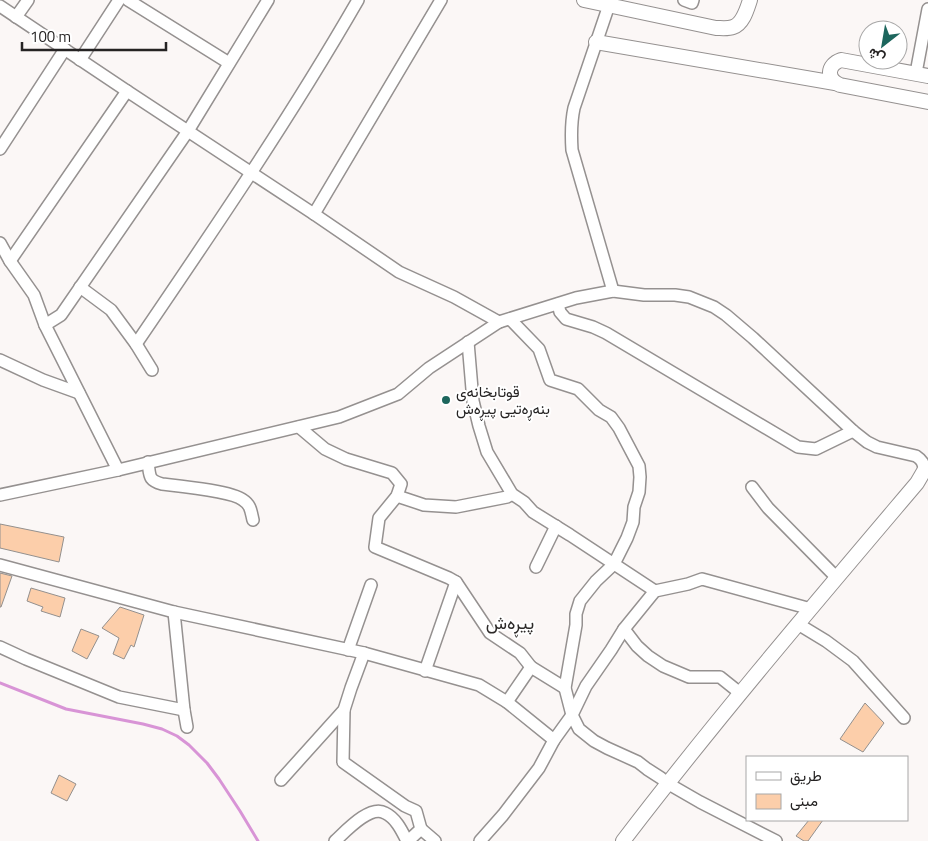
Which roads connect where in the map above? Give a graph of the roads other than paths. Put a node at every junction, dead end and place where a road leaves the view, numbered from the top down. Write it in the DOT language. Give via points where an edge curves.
graph roads {
  1 [pos="28,0"];
  2 [pos="119,0"];
  3 [pos="128,0"];
  4 [pos="268,0"];
  5 [pos="358,0"];
  6 [pos="441,0"];
  7 [pos="584,0"];
  8 [pos="684,0"];
  9 [pos="693,0"];
  10 [pos="750,0"];
  11 [pos="609,5"];
  12 [pos="1,10"];
  13 [pos="928,14"];
  14 [pos="16,17"];
  15 [pos="596,42"];
  16 [pos="64,49"];
  17 [pos="80,60"];
  18 [pos="230,62"];
  19 [pos="922,75"];
  20 [pos="835,83"];
  21 [pos="127,91"];
  22 [pos="928,102"];
  23 [pos="188,131"];
  24 [pos="0,149"];
  25 [pos="251,173"];
  26 [pos="314,214"];
  27 [pos="0,243"];
  28 [pos="10,261"];
  29 [pos="80,287"];
  30 [pos="614,291"];
  31 [pos="558,304"];
  32 [pos="504,320"];
  33 [pos="45,325"];
  34 [pos="468,342"];
  35 [pos="136,344"];
  36 [pos="0,360"];
  37 [pos="152,370"];
  38 [pos="79,393"];
  39 [pos="299,427"];
  40 [pos="853,431"];
  41 [pos="148,462"];
  42 [pos="118,470"];
  43 [pos="924,471"];
  44 [pos="752,486"];
  45 [pos="512,494"];
  46 [pos="0,495"];
  47 [pos="397,496"];
  48 [pos="253,520"];
  49 [pos="556,526"];
  50 [pos="614,564"];
  51 [pos="0,566"];
  52 [pos="536,567"];
  53 [pos="837,578"];
  54 [pos="456,582"];
  55 [pos="370,585"];
  56 [pos="656,591"];
  57 [pos="811,609"];
  58 [pos="174,612"];
  59 [pos="798,624"];
  60 [pos="624,629"];
  61 [pos="0,647"];
  62 [pos="348,650"];
  63 [pos="364,653"];
  64 [pos="531,667"];
  65 [pos="425,670"];
  66 [pos="565,688"];
  67 [pos="740,693"];
  68 [pos="507,702"];
  69 [pos="184,710"];
  70 [pos="344,710"];
  71 [pos="572,716"];
  72 [pos="904,718"];
  73 [pos="187,727"];
  74 [pos="554,740"];
  75 [pos="281,780"];
  76 [pos="667,783"];
  77 [pos="421,829"];
  78 [pos="335,841"];
  79 [pos="408,841"];
  80 [pos="435,841"];
  81 [pos="480,841"];
  82 [pos="623,841"];
  83 [pos="776,841"];
  1 -- 14 [label="street"];
  2 -- 17 [label="street"];
  3 -- 18 [label="street"];
  4 -- 18 [label="street"];
  5 -- 25 [label="street"];
  6 -- 26 [label="street"];
  7 -- 11 [label="street"];
  8 -- 9 [label="street" via="692,3"];
  10 -- 11 [label="street" via="741,20 733,28 716,28"];
  11 -- 15 [label="street"];
  12 -- 14 [label="street"];
  13 -- 19 [label="street"];
  14 -- 16 [label="street"];
  15 -- 20 [label="street"];
  15 -- 30 [label="street" via="574,108 572,150"];
  16 -- 17 [label="street"];
  16 -- 24 [label="street"];
  17 -- 21 [label="street"];
  18 -- 23 [label="street"];
  19 -- 20 [label="street" via="841,60 830,70"];
  20 -- 22 [label="street"];
  21 -- 23 [label="street"];
  21 -- 28 [label="street"];
  23 -- 25 [label="street"];
  23 -- 29 [label="street"];
  25 -- 26 [label="street"];
  25 -- 35 [label="street"];
  26 -- 32 [label="street" via="399,272"];
  27 -- 28 [label="street"];
  28 -- 33 [label="street" via="34,295"];
  29 -- 33 [label="street" via="61,315"];
  29 -- 35 [label="street" via="111,310"];
  30 -- 31 [label="street"];
  30 -- 40 [label="street" via="688,297 726,315"];
  31 -- 32 [label="street"];
  31 -- 40 [label="street" via="566,319 606,333 798,447 816,449"];
  32 -- 34 [label="street"];
  32 -- 50 [label="street" via="539,349 550,380 578,389 611,417 639,466 639,492 633,522"];
  33 -- 38 [label="street"];
  34 -- 39 [label="street" via="398,394 339,417"];
  34 -- 45 [label="street" via="473,401 479,426 487,452"];
  35 -- 37 [label="street"];
  36 -- 38 [label="street"];
  38 -- 42 [label="street"];
  39 -- 41 [label="street"];
  39 -- 47 [label="street" via="325,449 392,474 401,484"];
  40 -- 43 [label="street" via="876,446 916,456 924,465"];
  41 -- 42 [label="street"];
  41 -- 48 [label="street" via="153,481 231,494 243,499 250,507"];
  42 -- 46 [label="street"];
  43 -- 53 [label="street"];
  44 -- 53 [label="street" via="768,508"];
  45 -- 47 [label="street" via="456,507 424,505"];
  45 -- 49 [label="street"];
  47 -- 54 [label="street" via="379,518 375,546"];
  49 -- 50 [label="street"];
  49 -- 52 [label="street"];
  50 -- 56 [label="street"];
  50 -- 66 [label="street" via="580,601"];
  51 -- 58 [label="street"];
  53 -- 57 [label="street"];
  54 -- 64 [label="street" via="490,633 520,653"];
  54 -- 65 [label="street"];
  55 -- 62 [label="street"];
  56 -- 57 [label="street" via="702,579"];
  56 -- 60 [label="street"];
  57 -- 59 [label="street"];
  58 -- 62 [label="street"];
  58 -- 69 [label="street"];
  59 -- 67 [label="street"];
  59 -- 72 [label="street" via="853,661"];
  60 -- 67 [label="street" via="637,646 663,666 688,677 720,678"];
  60 -- 71 [label="street" via="586,686"];
  61 -- 69 [label="street" via="119,697"];
  62 -- 63 [label="street"];
  63 -- 65 [label="street"];
  63 -- 70 [label="street"];
  64 -- 66 [label="street"];
  64 -- 68 [label="street"];
  65 -- 68 [label="street" via="479,685"];
  66 -- 71 [label="street"];
  67 -- 76 [label="street"];
  68 -- 74 [label="street"];
  69 -- 73 [label="street"];
  70 -- 75 [label="street"];
  70 -- 77 [label="street" via="343,762 416,811"];
  71 -- 74 [label="street"];
  71 -- 76 [label="street" via="579,729 594,741 638,762"];
  74 -- 81 [label="street" via="539,768"];
  76 -- 82 [label="street"];
  76 -- 83 [label="street"];
  77 -- 79 [label="street"];
  77 -- 80 [label="street"];
  78 -- 79 [label="street" via="358,820 379,811 391,817"];
}
